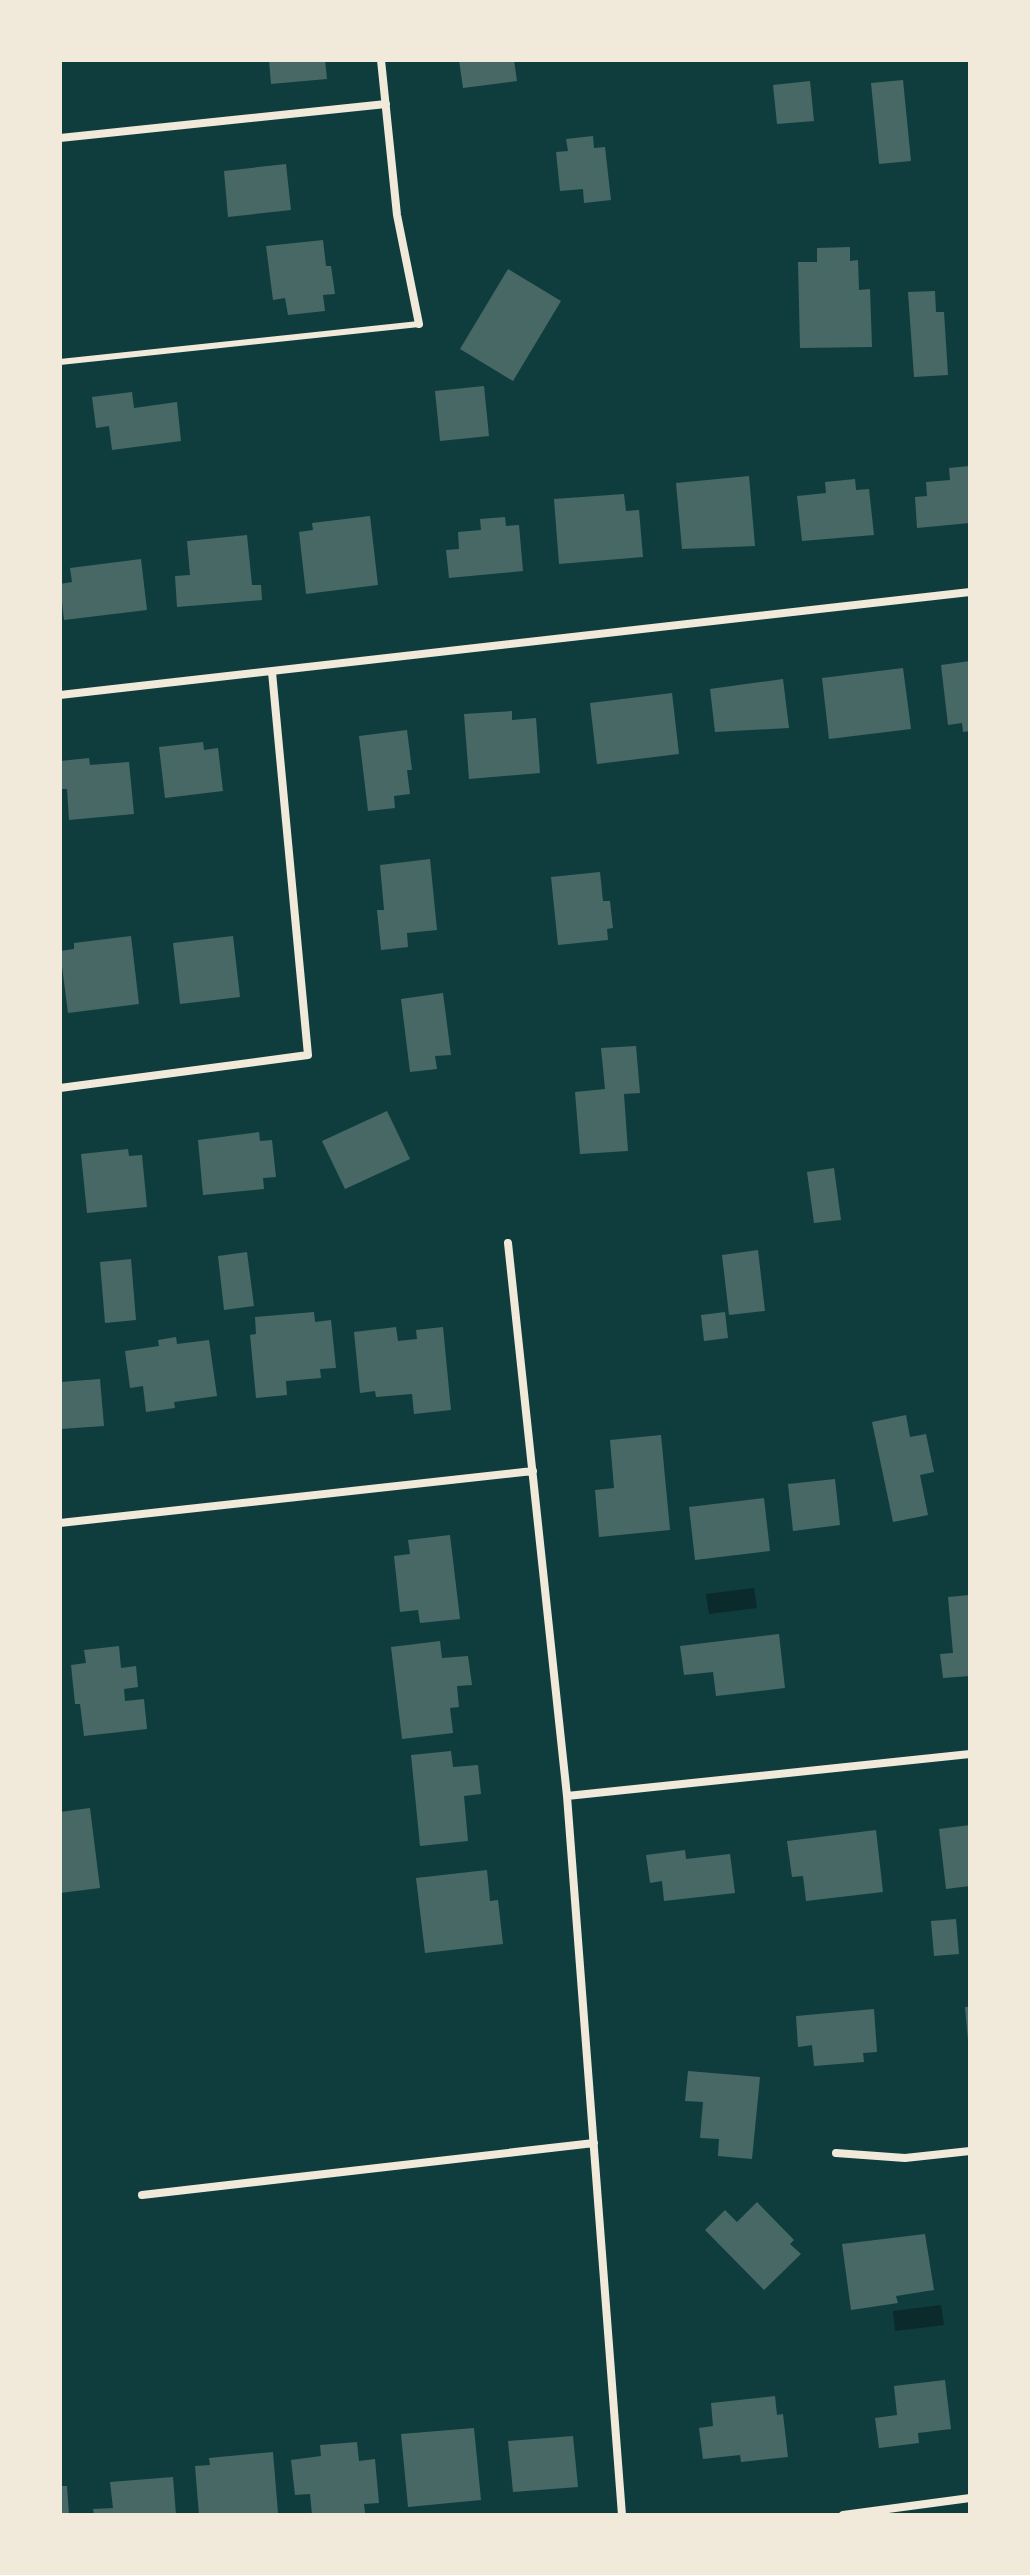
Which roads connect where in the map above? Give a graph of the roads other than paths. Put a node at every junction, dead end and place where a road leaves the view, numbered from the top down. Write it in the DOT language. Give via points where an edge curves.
graph roads {
  1 [pos="381,60"];
  2 [pos="386,104"];
  3 [pos="60,138"];
  4 [pos="419,324"];
  5 [pos="60,362"];
  6 [pos="970,592"];
  7 [pos="272,672"];
  8 [pos="60,695"];
  9 [pos="60,1088"];
  10 [pos="508,1243"];
  11 [pos="533,1471"];
  12 [pos="60,1523"];
  13 [pos="970,1754"];
  14 [pos="567,1796"];
  15 [pos="594,2143"];
  16 [pos="970,2151"];
  17 [pos="836,2153"];
  18 [pos="142,2195"];
  19 [pos="970,2498"];
  20 [pos="622,2515"];
  21 [pos="843,2515"];
  1 -- 2 [label="street"];
  2 -- 3 [label="street"];
  2 -- 4 [label="street" via="397,215"];
  4 -- 5 [label="lane"];
  6 -- 7 [label="street"];
  7 -- 8 [label="street"];
  7 -- 9 [label="street" via="308,1055"];
  10 -- 11 [label="street"];
  11 -- 12 [label="street"];
  11 -- 14 [label="street"];
  13 -- 14 [label="street"];
  14 -- 15 [label="street"];
  15 -- 18 [label="street"];
  15 -- 20 [label="street"];
  16 -- 17 [label="street" via="905,2158"];
  19 -- 21 [label="street"];
}
